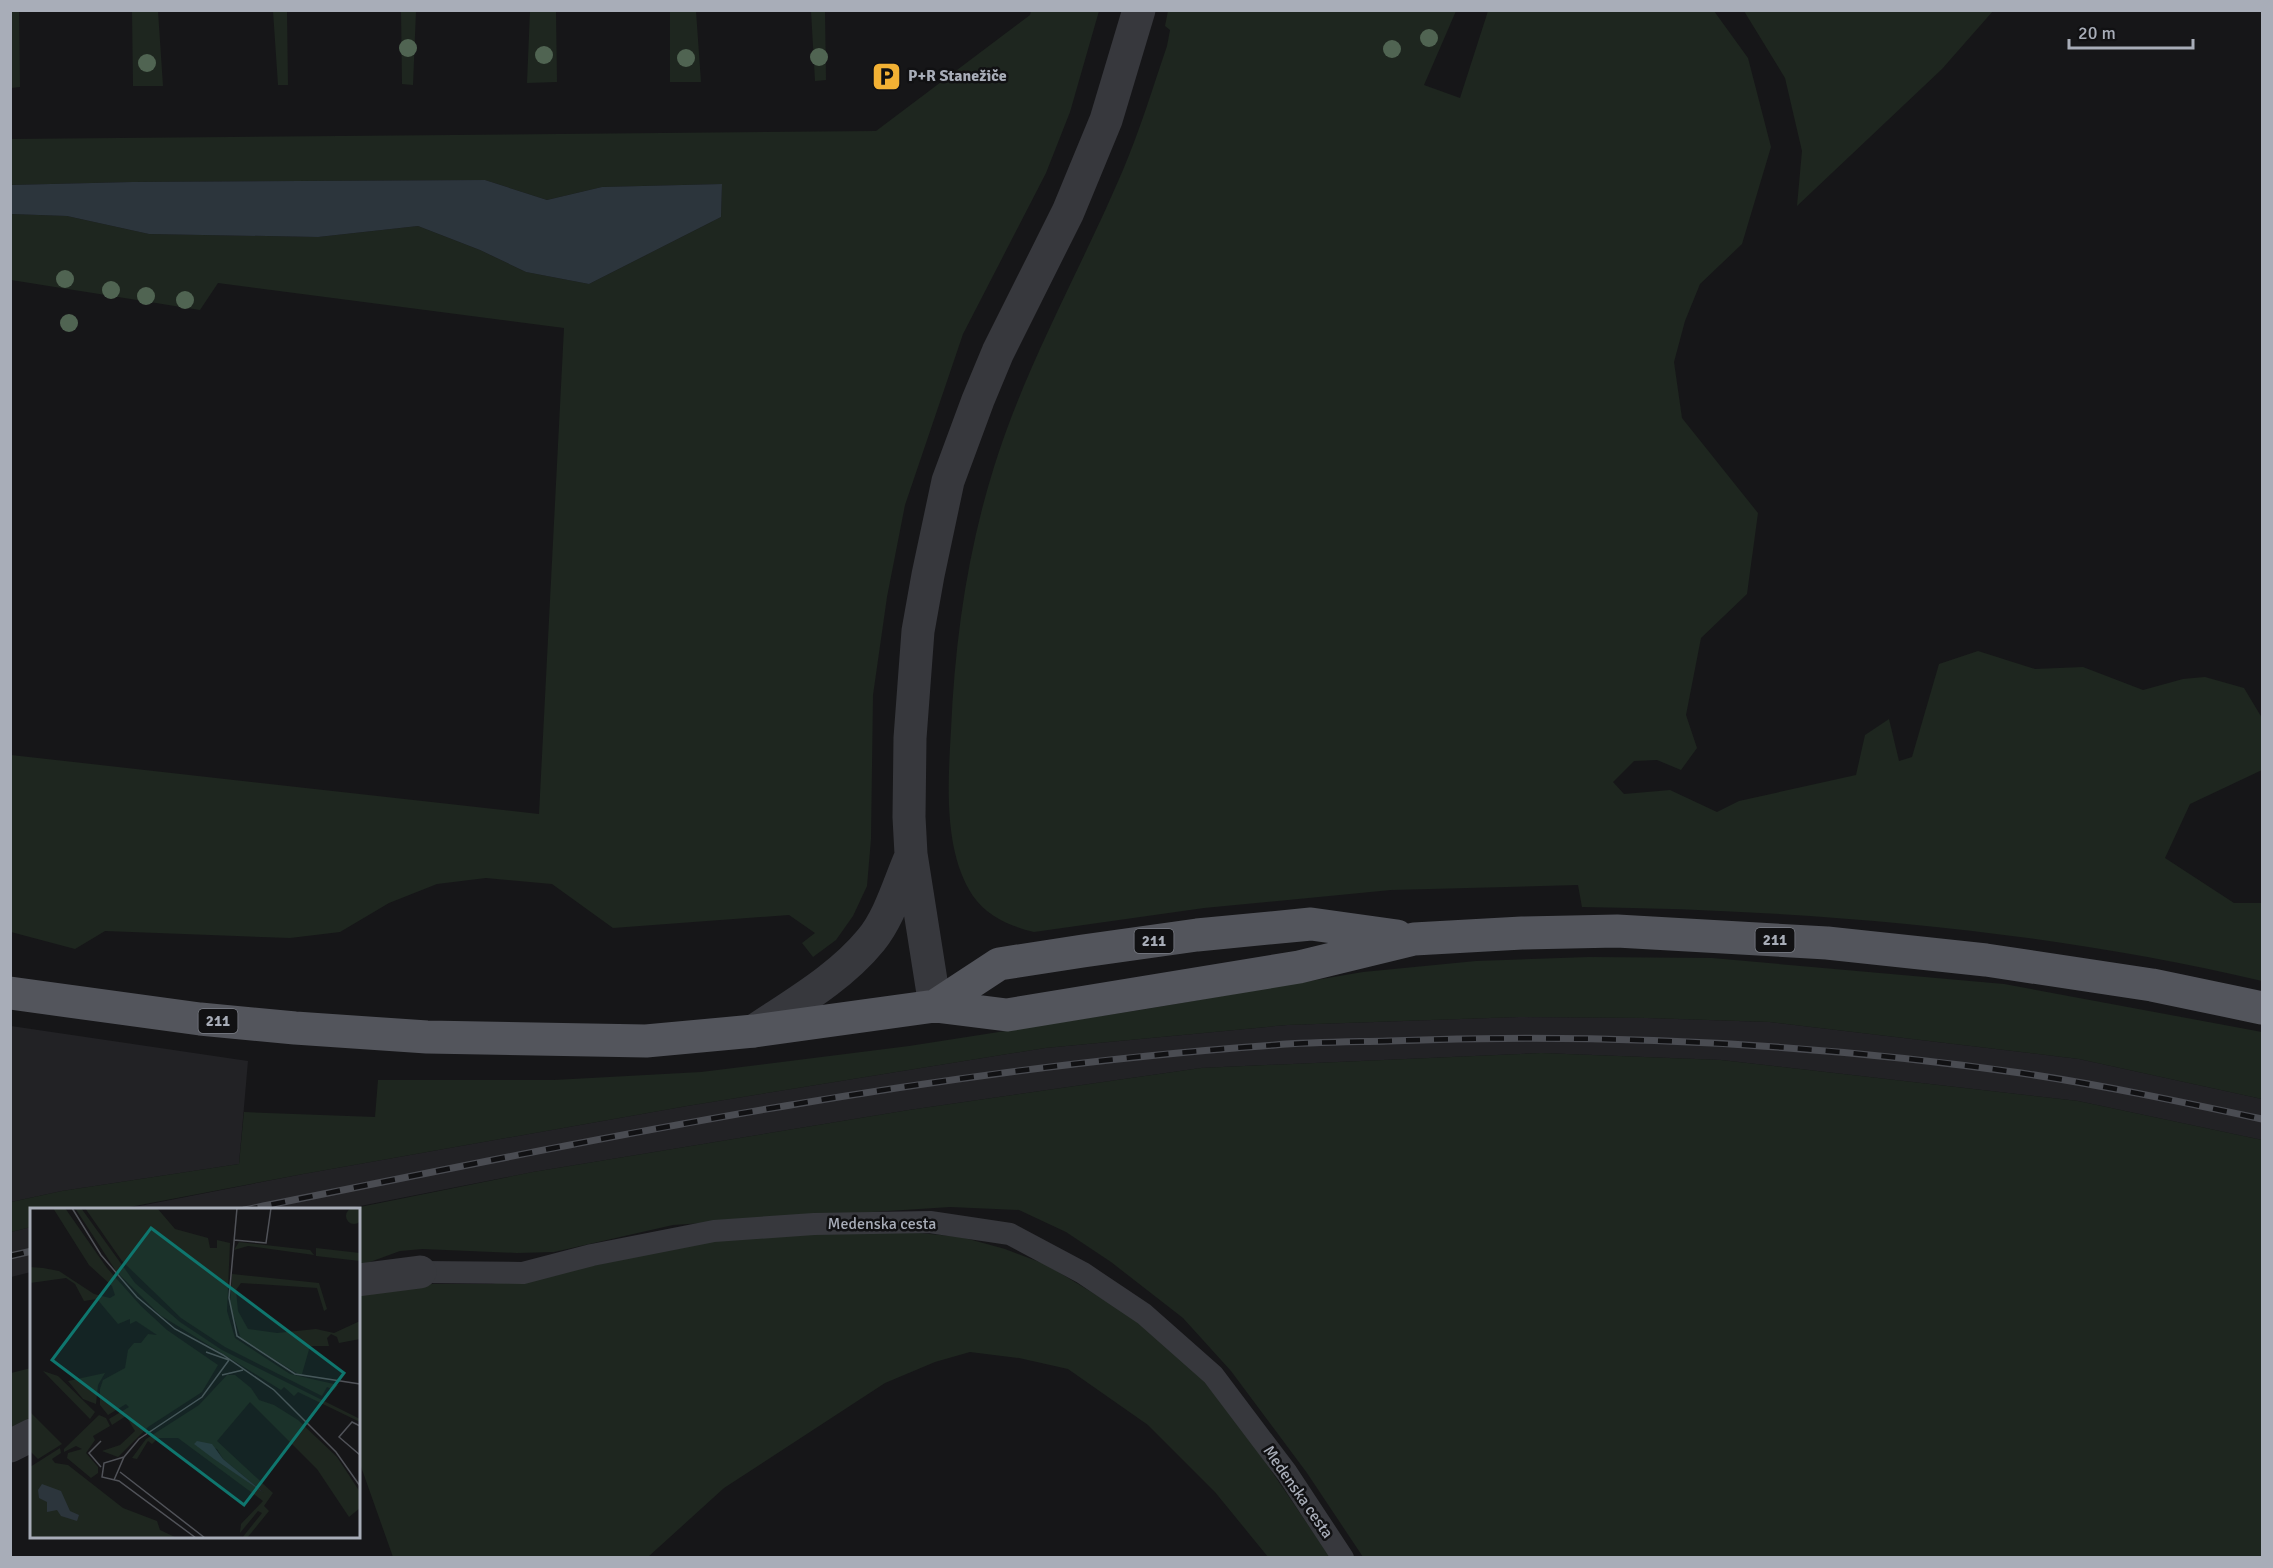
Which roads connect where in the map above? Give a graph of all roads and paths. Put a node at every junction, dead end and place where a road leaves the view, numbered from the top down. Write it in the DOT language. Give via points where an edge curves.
graph roads {
  1 [pos="1139,10"];
  2 [pos="911,854"];
  3 [pos="1414,939"];
  4 [pos="10,993"];
  5 [pos="935,1006"];
  6 [pos="2262,1008"];
  7 [pos="754,1031"];
  8 [pos="420,1272"];
  9 [pos="360,1280"];
  10 [pos="30,1436"];
  11 [pos="10,1446"];
  12 [pos="1342,1557"];
  1 -- 2 [label="street" via="1106,120 1068,212 998,352 948,481 918,631 909,738"];
  2 -- 5 [label="street"];
  2 -- 7 [label="street" via="872,938 846,966"];
  3 -- 5 [label="main road, 211" via="1299,967 1007,1015"];
  3 -- 5 [label="main road, 211" via="1311,924 1197,935 999,964"];
  3 -- 6 [label="main road, 211" via="1617,931 1827,943 1986,960 2128,981"];
  4 -- 7 [label="main road, 211" via="200,1019 427,1037 646,1041"];
  5 -- 7 [label="main road, 211"];
  8 -- 9 [label="street, Medenska cesta"];
  8 -- 12 [label="lane, Medenska cesta" via="523,1273 714,1231 814,1224 930,1222 1010,1234 1083,1273 1144,1314 1213,1375 1287,1473"];
  10 -- 11 [label="street"];
}
